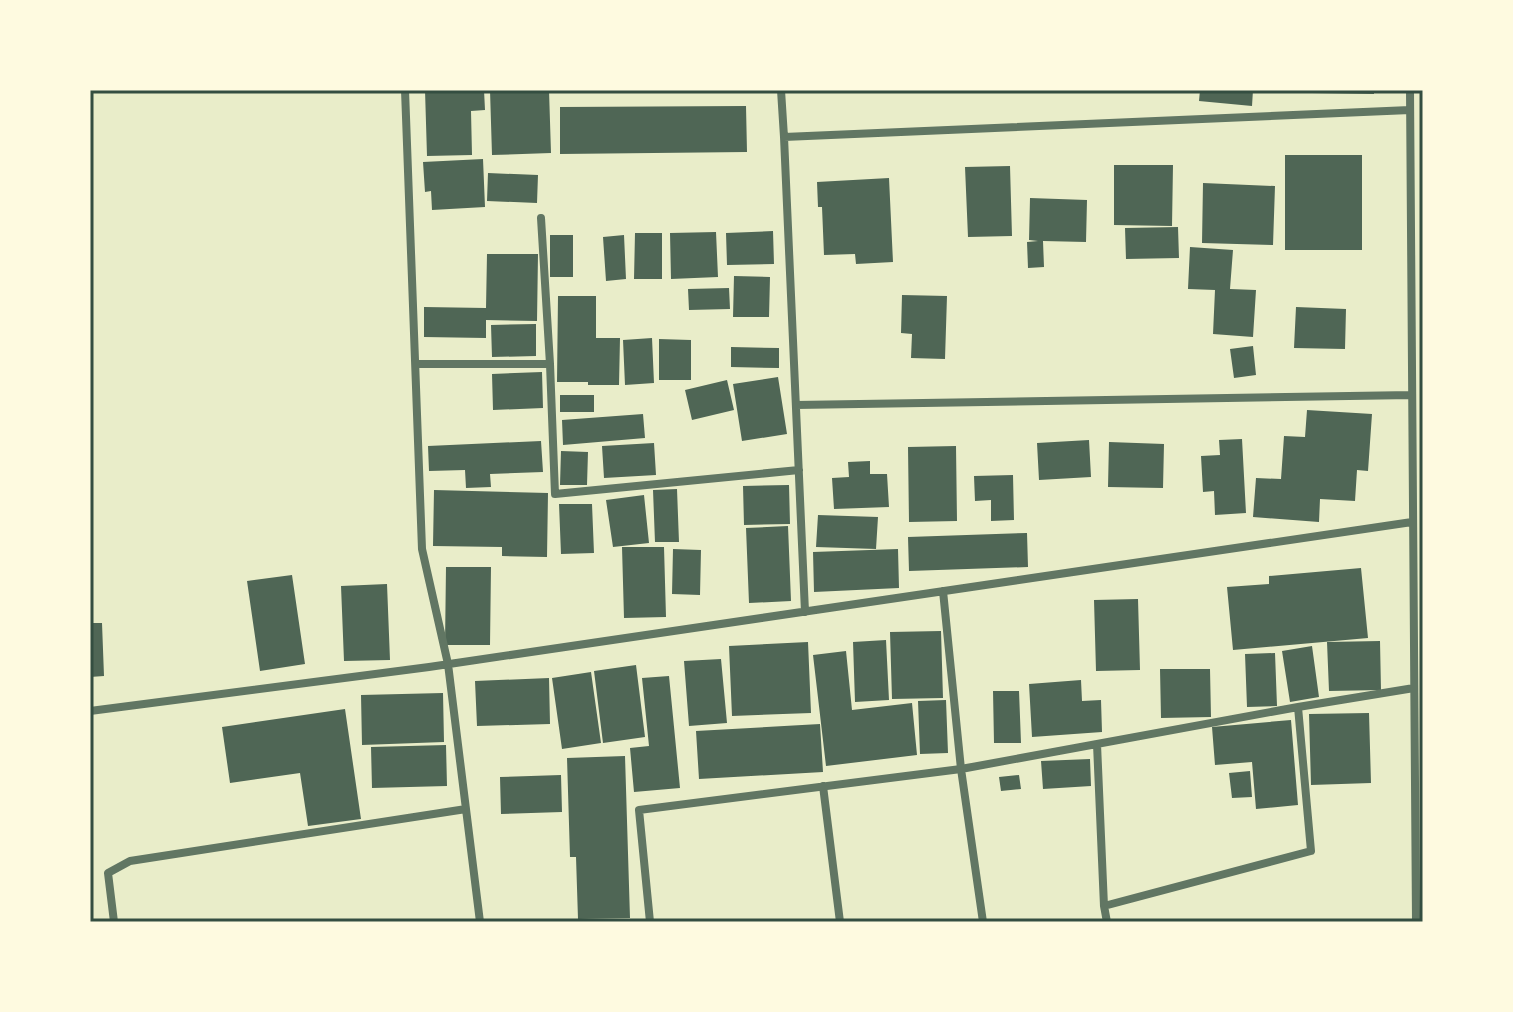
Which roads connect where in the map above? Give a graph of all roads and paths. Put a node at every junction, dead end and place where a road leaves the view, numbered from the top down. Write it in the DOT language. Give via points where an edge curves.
graph roads {
  1 [pos="405,90"];
  2 [pos="781,90"];
  3 [pos="1410,90"];
  4 [pos="1410,110"];
  5 [pos="784,137"];
  6 [pos="541,218"];
  7 [pos="416,364"];
  8 [pos="550,364"];
  9 [pos="1412,395"];
  10 [pos="796,405"];
  11 [pos="799,470"];
  12 [pos="1412,522"];
  13 [pos="943,591"];
  14 [pos="805,612"];
  15 [pos="448,664"];
  16 [pos="1414,688"];
  17 [pos="1298,707"];
  18 [pos="90,711"];
  19 [pos="1097,744"];
  20 [pos="961,769"];
  21 [pos="823,786"];
  22 [pos="466,809"];
  23 [pos="1104,906"];
  24 [pos="114,922"];
  25 [pos="480,922"];
  26 [pos="650,922"];
  27 [pos="840,922"];
  28 [pos="983,922"];
  29 [pos="1107,922"];
  30 [pos="1416,922"];
  1 -- 7 [label="street"];
  2 -- 5 [label="street"];
  3 -- 4 [label="street"];
  4 -- 5 [label="street"];
  4 -- 9 [label="street"];
  5 -- 10 [label="street"];
  6 -- 8 [label="street"];
  7 -- 8 [label="street"];
  7 -- 15 [label="street" via="422,549"];
  8 -- 11 [label="street" via="555,494"];
  9 -- 10 [label="street"];
  9 -- 12 [label="street"];
  10 -- 11 [label="street"];
  11 -- 14 [label="street"];
  12 -- 13 [label="street"];
  12 -- 16 [label="street"];
  13 -- 14 [label="street"];
  13 -- 20 [label="street"];
  14 -- 15 [label="street"];
  15 -- 18 [label="street"];
  15 -- 22 [label="street"];
  16 -- 17 [label="street"];
  16 -- 30 [label="street"];
  17 -- 19 [label="street"];
  17 -- 23 [label="street" via="1311,851"];
  19 -- 20 [label="street"];
  19 -- 23 [label="street"];
  20 -- 21 [label="street"];
  20 -- 28 [label="street"];
  21 -- 26 [label="street" via="639,810"];
  21 -- 27 [label="street"];
  22 -- 24 [label="street" via="130,861 108,873"];
  22 -- 25 [label="street"];
  23 -- 29 [label="street"];
}
